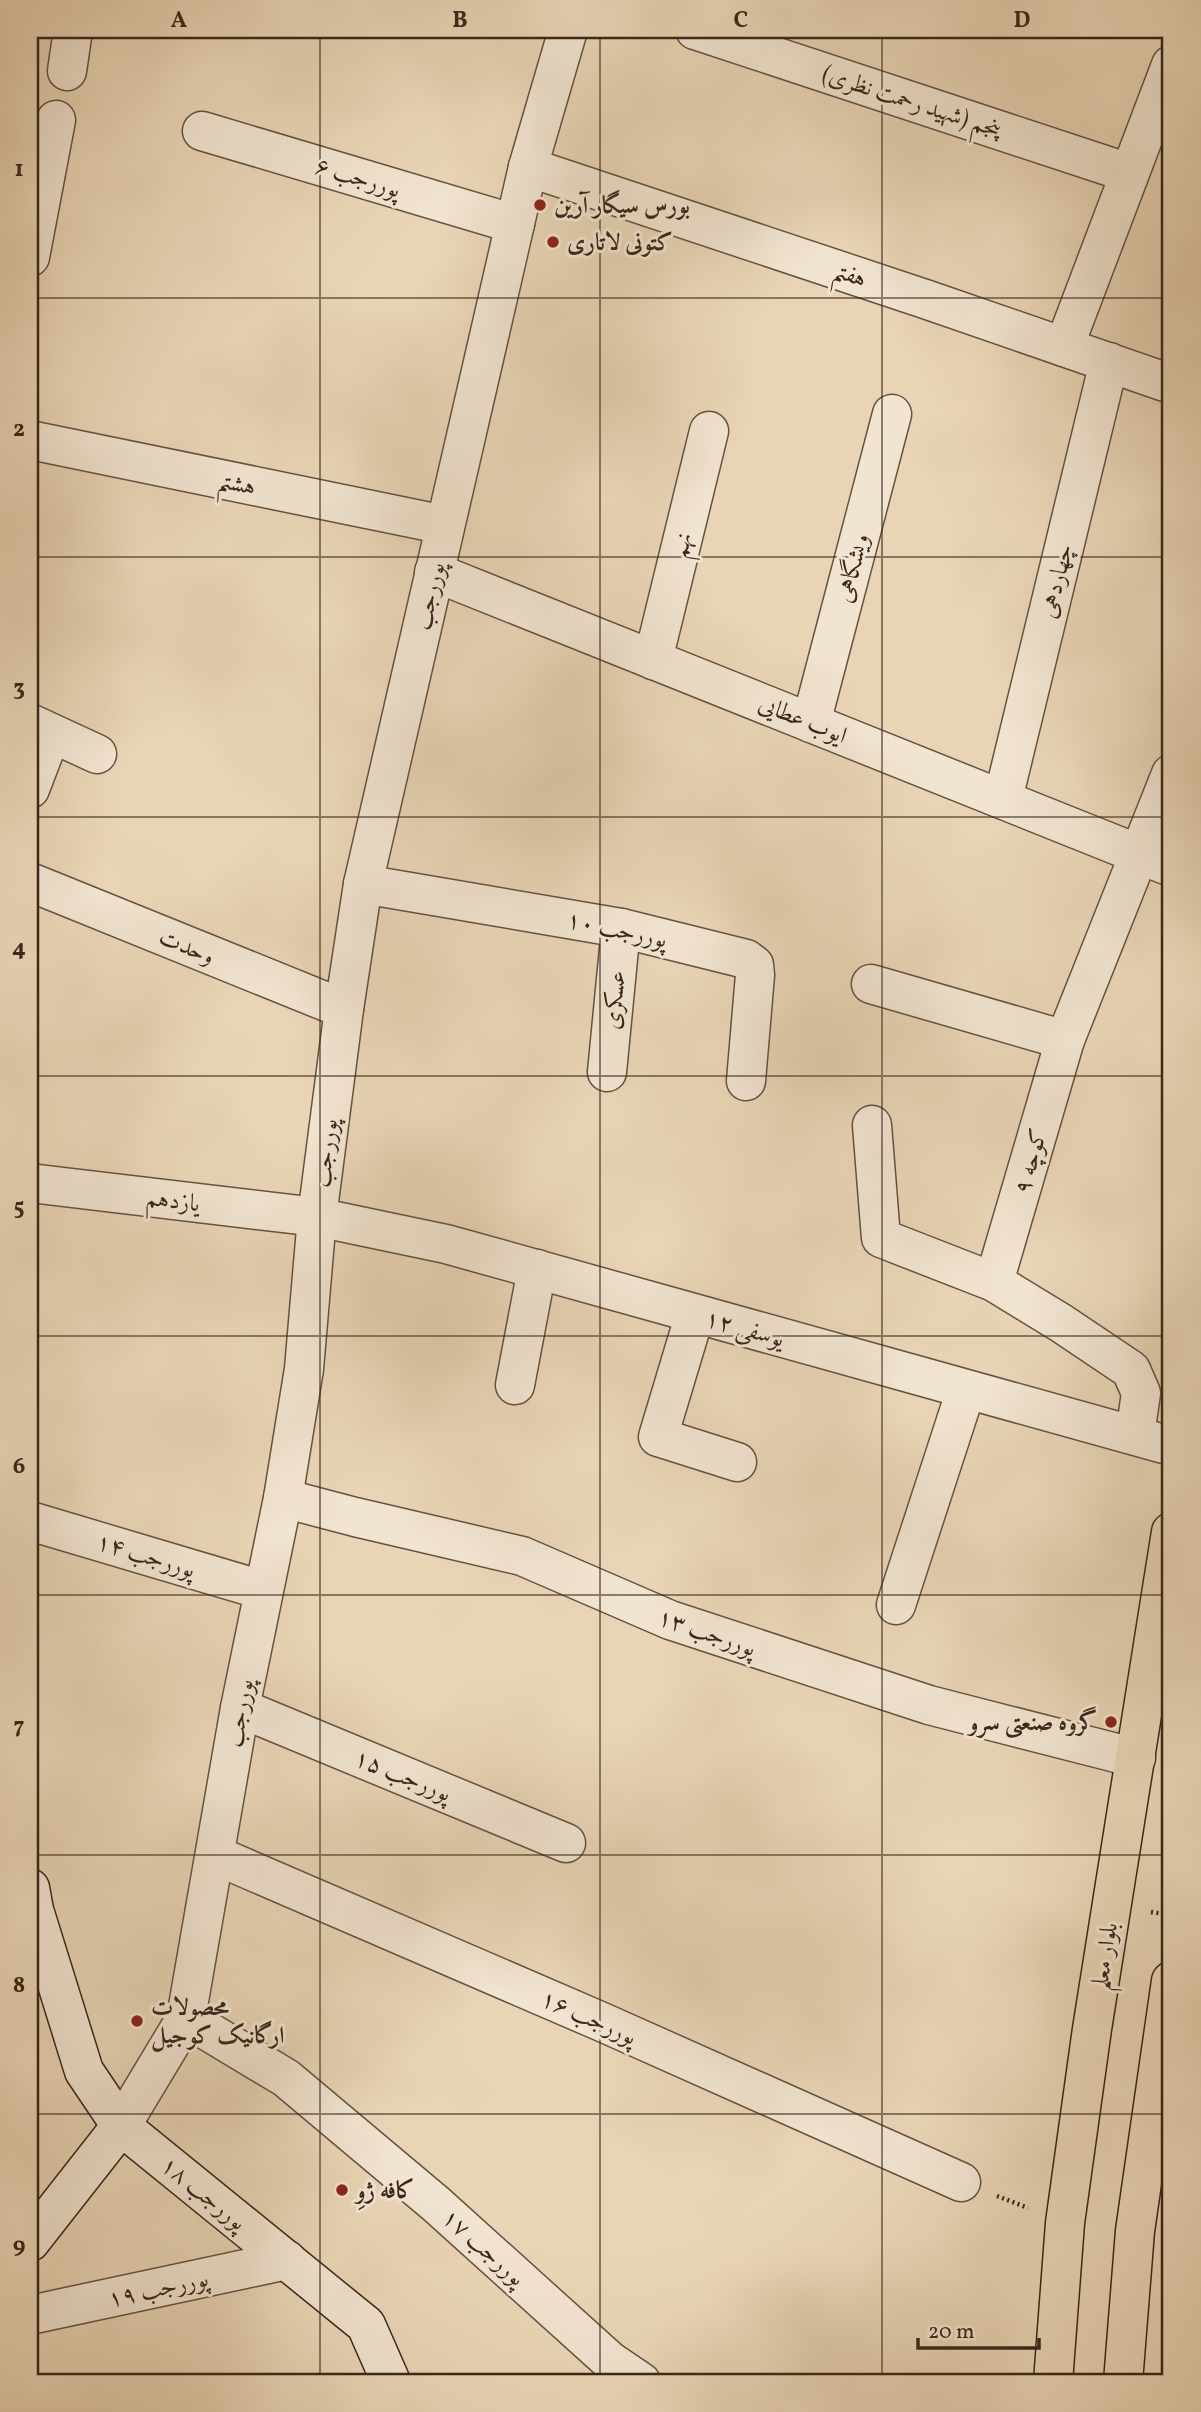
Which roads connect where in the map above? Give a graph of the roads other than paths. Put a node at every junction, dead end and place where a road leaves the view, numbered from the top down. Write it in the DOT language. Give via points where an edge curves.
graph roads {
  1 [pos="73,30"];
  2 [pos="568,30"];
  3 [pos="695,30"];
  4 [pos="1171,65"];
  5 [pos="67,71"];
  6 [pos="56,120"];
  7 [pos="202,131"];
  8 [pos="528,167"];
  9 [pos="1129,173"];
  10 [pos="515,224"];
  11 [pos="30,257"];
  12 [pos="1065,347"];
  13 [pos="1109,362"];
  14 [pos="1171,384"];
  15 [pos="892,414"];
  16 [pos="709,431"];
  17 [pos="30,440"];
  18 [pos="445,525"];
  19 [pos="435,572"];
  20 [pos="653,660"];
  21 [pos="811,723"];
  22 [pos="41,728"];
  23 [pos="97,754"];
  24 [pos="1171,774"];
  25 [pos="30,789"];
  26 [pos="1003,799"];
  27 [pos="1156,860"];
  28 [pos="30,882"];
  29 [pos="363,884"];
  30 [pos="621,928"];
  31 [pos="871,984"];
  32 [pos="344,1009"];
  33 [pos="1065,1040"];
  34 [pos="607,1072"];
  35 [pos="747,1081"];
  36 [pos="872,1125"];
  37 [pos="30,1183"];
  38 [pos="317,1217"];
  39 [pos="537,1269"];
  40 [pos="994,1282"];
  41 [pos="695,1314"];
  42 [pos="514,1385"];
  43 [pos="967,1391"];
  44 [pos="1135,1435"];
  45 [pos="1171,1446"];
  46 [pos="737,1462"];
  47 [pos="283,1497"];
  48 [pos="30,1521"];
  49 [pos="1171,1532"];
  50 [pos="262,1590"];
  51 [pos="896,1605"];
  52 [pos="240,1708"];
  53 [pos="1136,1758"];
  54 [pos="566,1843"];
  55 [pos="215,1855"];
  56 [pos="31,1903"];
  57 [pos="1171,1981"];
  58 [pos="186,2018"];
  59 [pos="1167,2041"];
  60 [pos="121,2126"];
  61 [pos="961,2182"];
  62 [pos="30,2242"];
  63 [pos="287,2260"];
  64 [pos="30,2315"];
  65 [pos="391,2382"];
  66 [pos="641,2382"];
  67 [pos="1053,2382"];
  68 [pos="1124,2382"];
  1 -- 5 [label="street"];
  2 -- 8 [label="street, پوررجب"];
  3 -- 9 [label="street, پنجم (شهید رحمت نظری)"];
  4 -- 9 [label="street"];
  6 -- 11 [label="street"];
  7 -- 10 [label="street, پوررجب ۶"];
  8 -- 10 [label="street, پوررجب"];
  8 -- 12 [label="street, هفتم"];
  9 -- 12 [label="street"];
  10 -- 18 [label="street, پوررجب"];
  12 -- 13 [label="street, هفتم"];
  13 -- 14 [label="street, هفتم"];
  13 -- 26 [label="street, چهاردهی"];
  15 -- 21 [label="street, ویشگاهی"];
  16 -- 20 [label="street, نهم"];
  17 -- 18 [label="street, هشتم"];
  18 -- 19 [label="street, پوررجب"];
  19 -- 20 [label="street, ایوب عطایی"];
  19 -- 29 [label="street, پوررجب"];
  20 -- 21 [label="street, ایوب عطایی"];
  21 -- 26 [label="street, ایوب عطایی"];
  22 -- 23 [label="street"];
  22 -- 25 [label="street"];
  24 -- 27 [label="street, کوچه ۹"];
  26 -- 27 [label="street, ایوب عطایی"];
  27 -- 33 [label="street, کوچه ۹"];
  28 -- 32 [label="street, وحدت"];
  29 -- 30 [label="street, پوررجب ۱۰"];
  29 -- 32 [label="street, پوررجب"];
  30 -- 34 [label="street, عسکری"];
  30 -- 35 [label="street, پوررجب ۱۰" via="746,959 754,965"];
  31 -- 33 [label="street"];
  32 -- 38 [label="street, پوررجب"];
  33 -- 40 [label="street, کوچه ۹"];
  36 -- 40 [label="street" via="881,1238"];
  37 -- 38 [label="street, یازدهم"];
  38 -- 39 [label="street, یوسفی ۱۲"];
  38 -- 47 [label="street, پوررجب" via="303,1369"];
  39 -- 41 [label="street, یوسفی ۱۲"];
  39 -- 42 [label="street"];
  40 -- 44 [label="street" via="1131,1370 1141,1393"];
  41 -- 43 [label="street, یوسفی ۱۲"];
  41 -- 46 [label="street" via="658,1437"];
  43 -- 44 [label="street, یوسفی ۱۲"];
  43 -- 51 [label="street"];
  44 -- 45 [label="street, یوسفی ۱۲"];
  47 -- 50 [label="street, پوررجب"];
  47 -- 53 [label="street, پوررجب ۱۳" via="522,1556 670,1620 903,1697"];
  48 -- 50 [label="street, پوررجب ۱۴"];
  49 -- 53 [label="main road, بلوار معلم"];
  50 -- 52 [label="street, پوررجب"];
  52 -- 54 [label="street, پوررجب ۱۵"];
  52 -- 55 [label="street, پوررجب"];
  53 -- 67 [label="main road, بلوار معلم" via="1065,2223"];
  55 -- 58 [label="street, پوررجب"];
  55 -- 61 [label="street, پوررجب ۱۶"];
  56 -- 60 [label="street, پوررجب ۱۸" via="84,2071"];
  57 -- 59 [label="main road"];
  58 -- 60 [label="street, پوررجب"];
  58 -- 66 [label="street, پوررجب ۱۷" via="286,2078 436,2204 610,2361"];
  59 -- 68 [label="main road" via="1135,2231"];
  60 -- 62 [label="street, پوررجب"];
  60 -- 63 [label="street, پوررجب ۱۸"];
  63 -- 64 [label="street, پوررجب ۱۹"];
  63 -- 65 [label="street, پوررجب ۱۸" via="366,2325"];
}
